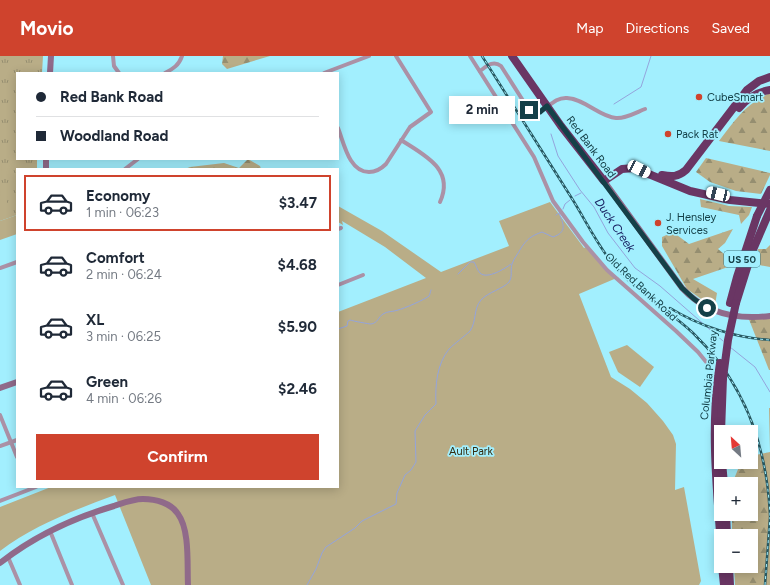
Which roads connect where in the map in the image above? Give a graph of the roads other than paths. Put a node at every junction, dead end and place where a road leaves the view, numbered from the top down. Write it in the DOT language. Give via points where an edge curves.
graph roads {
  1 [pos="51,56"];
  2 [pos="113,56"];
  3 [pos="182,56"];
  4 [pos="369,56"];
  5 [pos="396,56"];
  6 [pos="470,56"];
  7 [pos="512,56"];
  8 [pos="480,71"];
  9 [pos="50,72"];
  10 [pos="118,72"];
  11 [pos="167,72"];
  12 [pos="327,72"];
  13 [pos="770,76"];
  14 [pos="770,90"];
  15 [pos="547,106"];
  16 [pos="645,109"];
  17 [pos="339,130"];
  18 [pos="401,140"];
  19 [pos="137,160"];
  20 [pos="126,168"];
  21 [pos="662,175"];
  22 [pos="602,179"];
  23 [pos="679,185"];
  24 [pos="770,190"];
  25 [pos="440,202"];
  26 [pos="770,202"];
  27 [pos="768,214"];
  28 [pos="16,262"];
  29 [pos="0,268"];
  30 [pos="363,275"];
  31 [pos="339,285"];
  32 [pos="733,303"];
  33 [pos="770,316"];
  34 [pos="707,363"];
  35 [pos="721,378"];
  36 [pos="16,382"];
  37 [pos="0,388"];
  38 [pos="0,415"];
  39 [pos="721,425"];
  40 [pos="16,440"];
  41 [pos="11,442"];
  42 [pos="0,446"];
  43 [pos="16,455"];
  44 [pos="29,488"];
  45 [pos="0,501"];
  46 [pos="92,512"];
  47 [pos="720,529"];
  48 [pos="50,531"];
  49 [pos="8,557"];
  50 [pos="0,563"];
  51 [pos="723,573"];
  52 [pos="729,573"];
  53 [pos="20,585"];
  54 [pos="72,585"];
  55 [pos="123,585"];
  56 [pos="188,585"];
  57 [pos="724,585"];
  58 [pos="730,585"];
  1 -- 9 [label="street"];
  2 -- 10 [label="street" via="114,66"];
  3 -- 11 [label="street" via="180,62"];
  4 -- 12 [label="street"];
  5 -- 18 [label="street" via="431,112 414,124"];
  6 -- 8 [label="street, Old Red Bank Road"];
  7 -- 15 [label="highway, Red Bank Road"];
  8 -- 15 [label="street" via="490,64 501,66 530,112 535,114"];
  8 -- 34 [label="street, Old Red Bank Road" via="534,158 556,206 583,242 601,264"];
  13 -- 21 [label="highway" via="747,90 686,170 675,177"];
  14 -- 23 [label="highway" via="762,91 743,103"];
  15 -- 16 [label="street" via="557,100 569,98 616,118"];
  15 -- 22 [label="highway, Red Bank Road"];
  17 -- 18 [label="street" via="351,160 365,171 374,171 384,166"];
  18 -- 25 [label="street" via="437,165 444,186"];
  19 -- 20 [label="street"];
  21 -- 22 [label="highway" via="629,162 618,165"];
  21 -- 23 [label="highway"];
  22 -- 23 [label="highway" via="622,169 634,168"];
  22 -- 33 [label="street, Red Bank Road" via="682,288 694,299 722,314 742,317"];
  23 -- 26 [label="highway"];
  24 -- 32 [label="highway, Columbia Parkway / US 50, bridge" via="757,216 737,277"];
  27 -- 32 [label="highway, Columbia Parkway / US 50"];
  28 -- 29 [label="street"];
  30 -- 31 [label="street"];
  32 -- 35 [label="highway, Columbia Parkway / US 50, bridge" via="725,327"];
  35 -- 39 [label="highway, Columbia Parkway / US 50"];
  35 -- 47 [label="highway, Columbia Parkway / US 50" via="714,419"];
  36 -- 37 [label="street"];
  38 -- 41 [label="street"];
  40 -- 41 [label="street"];
  41 -- 42 [label="street"];
  41 -- 43 [label="street"];
  44 -- 45 [label="street"];
  46 -- 48 [label="street"];
  46 -- 55 [label="street"];
  46 -- 56 [label="street" via="139,499 159,501 172,508 182,519 186,530"];
  48 -- 49 [label="street" via="30,541"];
  48 -- 54 [label="street"];
  49 -- 50 [label="street"];
  49 -- 53 [label="street"];
  51 -- 57 [label="highway"];
  52 -- 58 [label="highway"];
}
